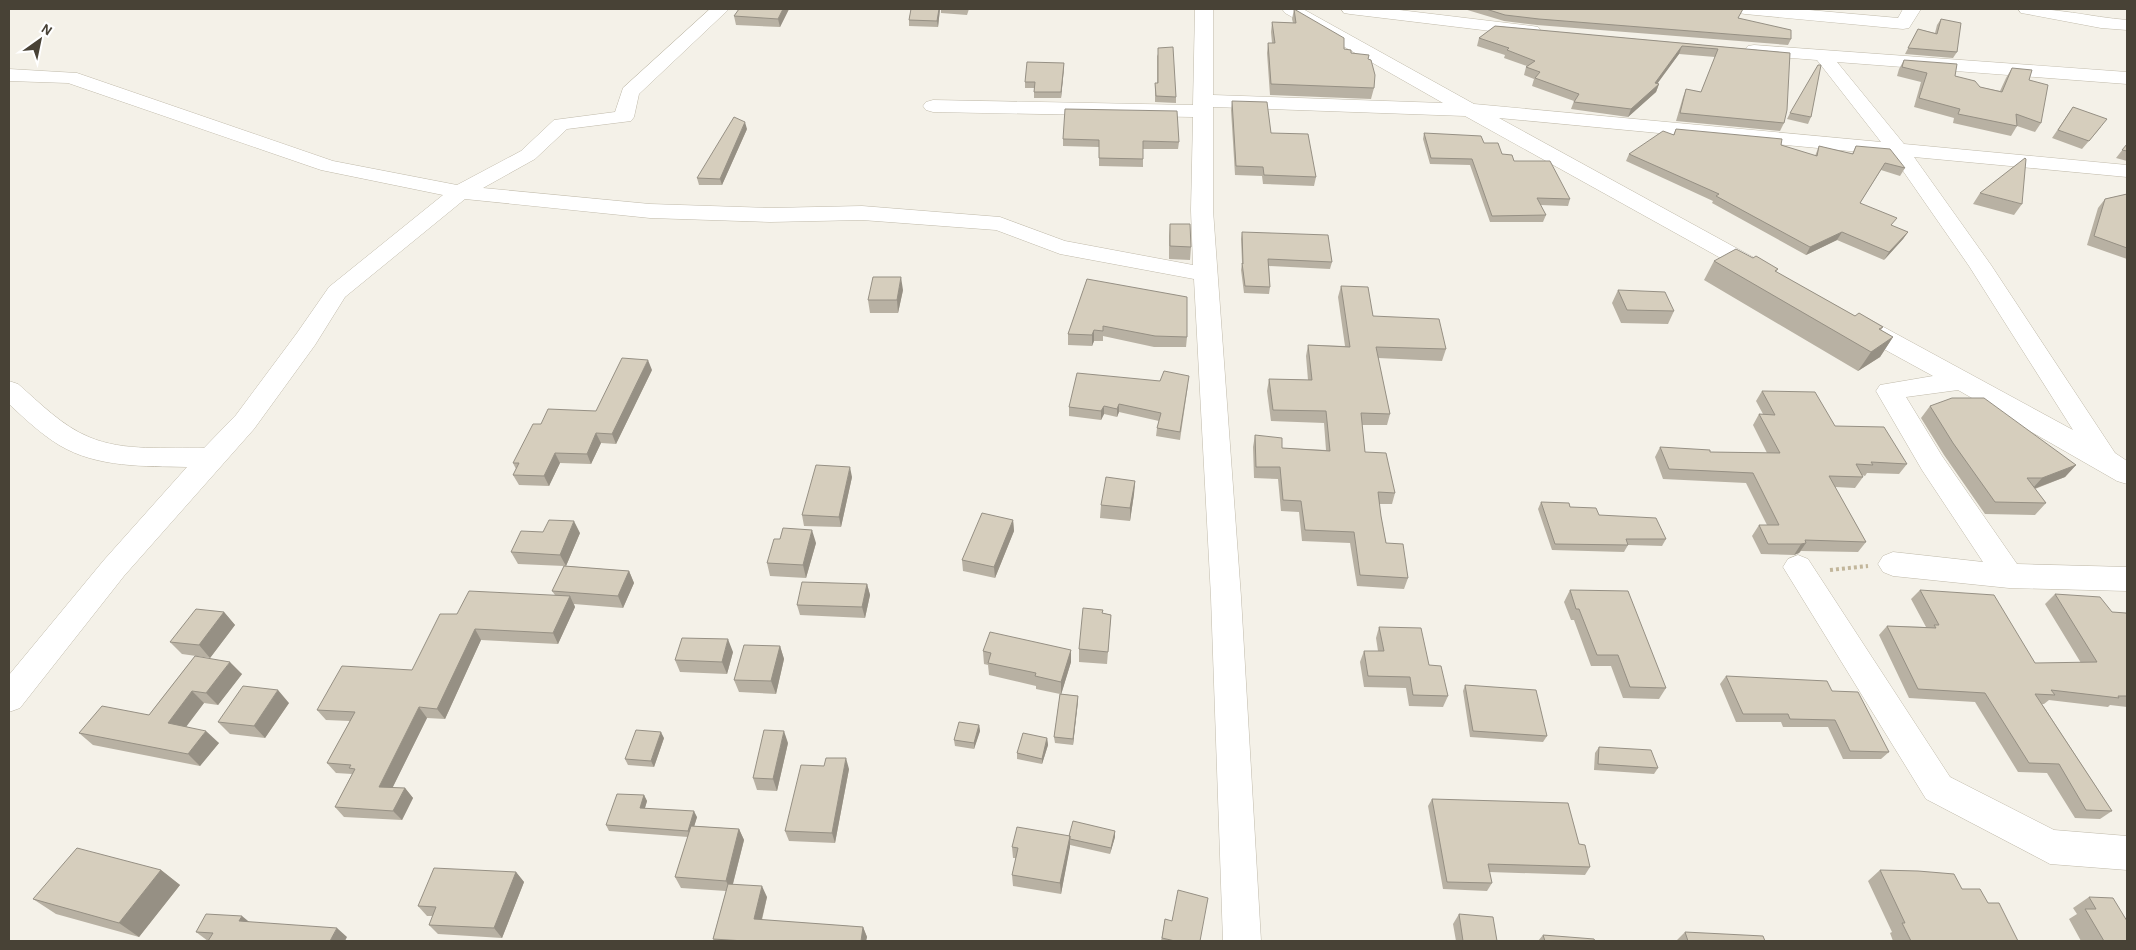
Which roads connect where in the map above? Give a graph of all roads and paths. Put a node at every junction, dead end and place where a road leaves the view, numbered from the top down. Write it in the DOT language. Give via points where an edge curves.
graph roads {
  1 [pos="720,9"];
  2 [pos="1204,9"];
  3 [pos="1291,9"];
  4 [pos="1350,9"];
  5 [pos="1745,9"];
  6 [pos="1912,9"];
  7 [pos="2027,9"];
  8 [pos="2127,25"];
  9 [pos="1547,32"];
  10 [pos="1734,48"];
  11 [pos="1823,56"];
  12 [pos="9,75"];
  13 [pos="2127,78"];
  14 [pos="933,106"];
  15 [pos="1203,106"];
  16 [pos="1472,110"];
  17 [pos="1900,151"];
  18 [pos="2127,171"];
  19 [pos="460,192"];
  20 [pos="1205,274"];
  21 [pos="1778,280"];
  22 [pos="1839,314"];
  23 [pos="1961,381"];
  24 [pos="9,390"];
  25 [pos="211,458"];
  26 [pos="2116,461"];
  27 [pos="2127,474"];
  28 [pos="1893,564"];
  29 [pos="1800,570"];
  30 [pos="2009,576"];
  31 [pos="2127,579"];
  32 [pos="9,698"];
  33 [pos="2127,853"];
  34 [pos="1242,941"];
  1 -- 19 [label="street" via="630,92 624,117 561,124 528,155"];
  2 -- 15 [label="street"];
  3 -- 16 [label="street"];
  4 -- 9 [label="street"];
  5 -- 6 [label="street" via="1903,24"];
  7 -- 8 [label="street"];
  10 -- 11 [label="street"];
  11 -- 13 [label="street"];
  11 -- 17 [label="street"];
  12 -- 19 [label="street" via="70,77 328,166"];
  14 -- 15 [label="street"];
  15 -- 16 [label="street"];
  15 -- 20 [label="street"];
  16 -- 17 [label="street"];
  16 -- 21 [label="street"];
  17 -- 18 [label="street"];
  17 -- 26 [label="street"];
  19 -- 20 [label="street" via="650,211 862,213 1000,224 1060,247"];
  19 -- 25 [label="street" via="337,292 245,422"];
  20 -- 34 [label="street" via="1226,597"];
  22 -- 23 [label="street"];
  23 -- 26 [label="street"];
  23 -- 30 [label="street" via="1889,391 1932,464"];
  24 -- 25 [label="street" via="49,424 78,443 108,453"];
  25 -- 32 [label="street" via="114,568"];
  26 -- 27 [label="street"];
  28 -- 29 [label="path"];
  28 -- 30 [label="street"];
  29 -- 33 [label="street" via="1938,788 2050,847"];
  30 -- 31 [label="street"];
}
